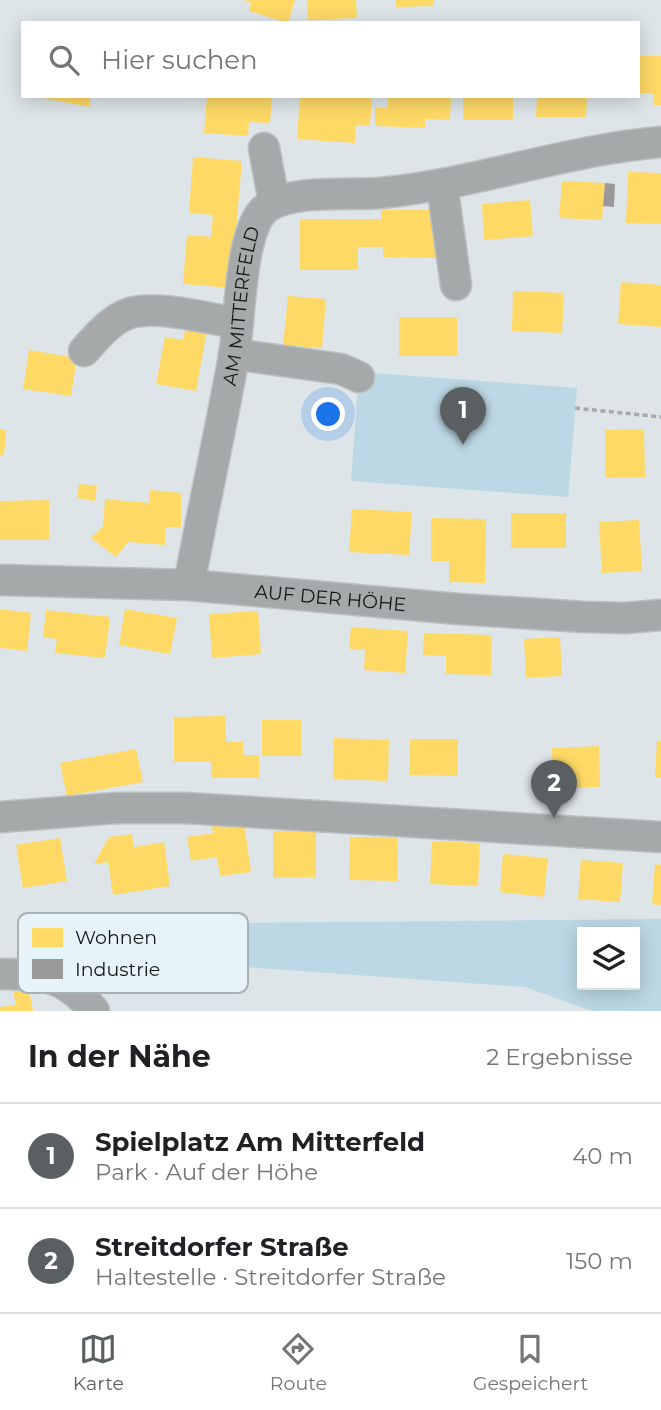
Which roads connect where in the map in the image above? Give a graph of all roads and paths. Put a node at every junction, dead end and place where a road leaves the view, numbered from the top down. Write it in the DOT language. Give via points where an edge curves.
graph roads {
  1 [pos="661,142"];
  2 [pos="264,148"];
  3 [pos="442,184"];
  4 [pos="274,202"];
  5 [pos="456,285"];
  6 [pos="238,323"];
  7 [pos="84,351"];
  8 [pos="234,354"];
  9 [pos="359,377"];
  10 [pos="575,408"];
  11 [pos="661,417"];
  12 [pos="0,580"];
  13 [pos="189,585"];
  14 [pos="661,615"];
  15 [pos="0,817"];
  16 [pos="661,837"];
  17 [pos="0,974"];
  18 [pos="18,974"];
  19 [pos="75,993"];
  20 [pos="94,1011"];
  1 -- 3 [label="street, AM MITTERFELD"];
  2 -- 4 [label="street"];
  3 -- 4 [label="street, AM MITTERFELD"];
  3 -- 5 [label="street"];
  4 -- 6 [label="street, AM MITTERFELD" via="253,230"];
  6 -- 7 [label="street" via="167,312 129,314 107,327"];
  6 -- 8 [label="street, AM MITTERFELD"];
  8 -- 9 [label="street" via="341,369"];
  8 -- 13 [label="street, AM MITTERFELD"];
  10 -- 11 [label="path"];
  12 -- 13 [label="street, AUF DER HÖHE"];
  13 -- 14 [label="street, AUF DER HÖHE" via="496,612 599,618"];
  15 -- 16 [label="street" via="185,808"];
  17 -- 18 [label="street"];
  19 -- 20 [label="street"];
}
